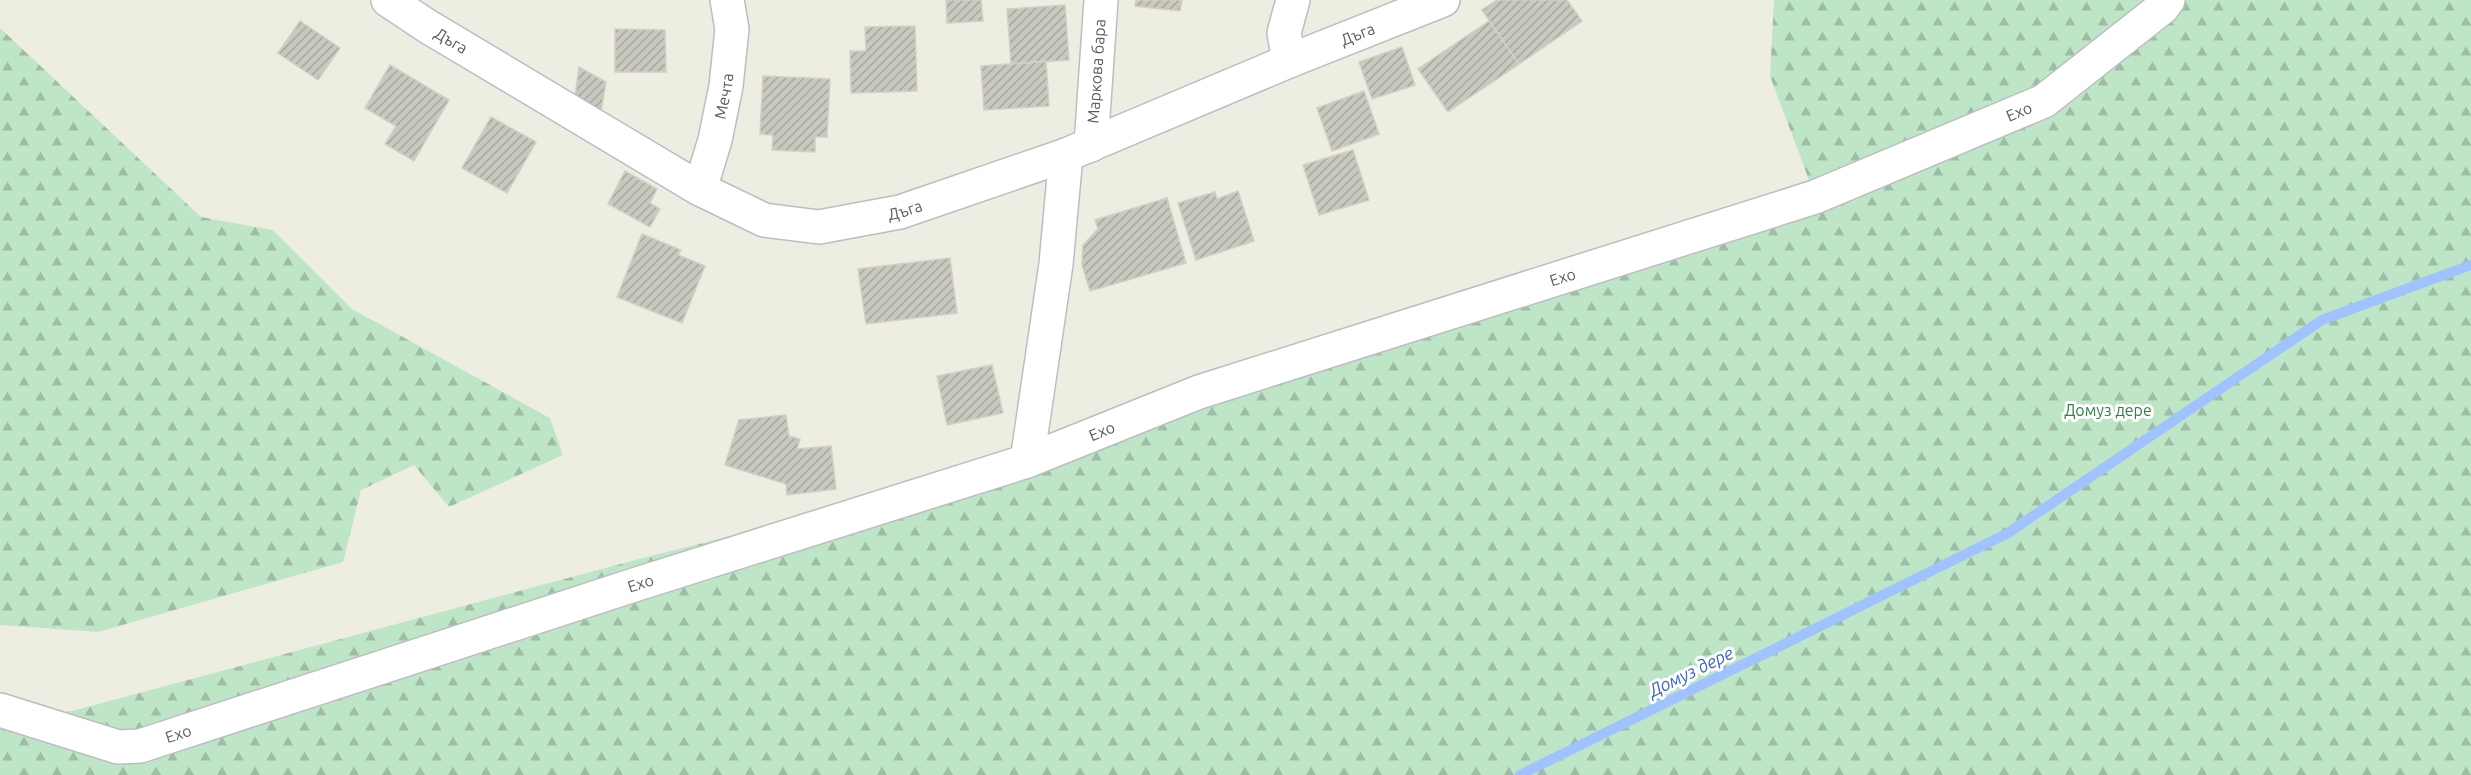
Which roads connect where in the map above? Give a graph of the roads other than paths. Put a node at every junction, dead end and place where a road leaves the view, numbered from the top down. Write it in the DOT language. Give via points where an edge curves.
graph roads {
  1 [pos="388,0"];
  2 [pos="728,0"];
  3 [pos="1101,0"];
  4 [pos="1293,0"];
  5 [pos="1443,0"];
  6 [pos="2168,0"];
  7 [pos="1289,61"];
  8 [pos="1078,150"];
  9 [pos="700,189"];
  10 [pos="1027,461"];
  11 [pos="0,710"];
  1 -- 9 [label="street, Дъга"];
  2 -- 9 [label="street, Мечта" via="732,30 726,86"];
  3 -- 8 [label="street, Маркова бара"];
  4 -- 7 [label="street" via="1284,33"];
  5 -- 7 [label="street, Дъга"];
  6 -- 10 [label="street, Ехо" via="2044,101 1815,197 1199,392"];
  7 -- 8 [label="street, Дъга"];
  8 -- 9 [label="street, Дъга" via="900,212 819,227 764,220"];
  8 -- 10 [label="street, Маркова бара" via="1056,264"];
  10 -- 11 [label="street, Ехо" via="140,746 118,747"];
}
